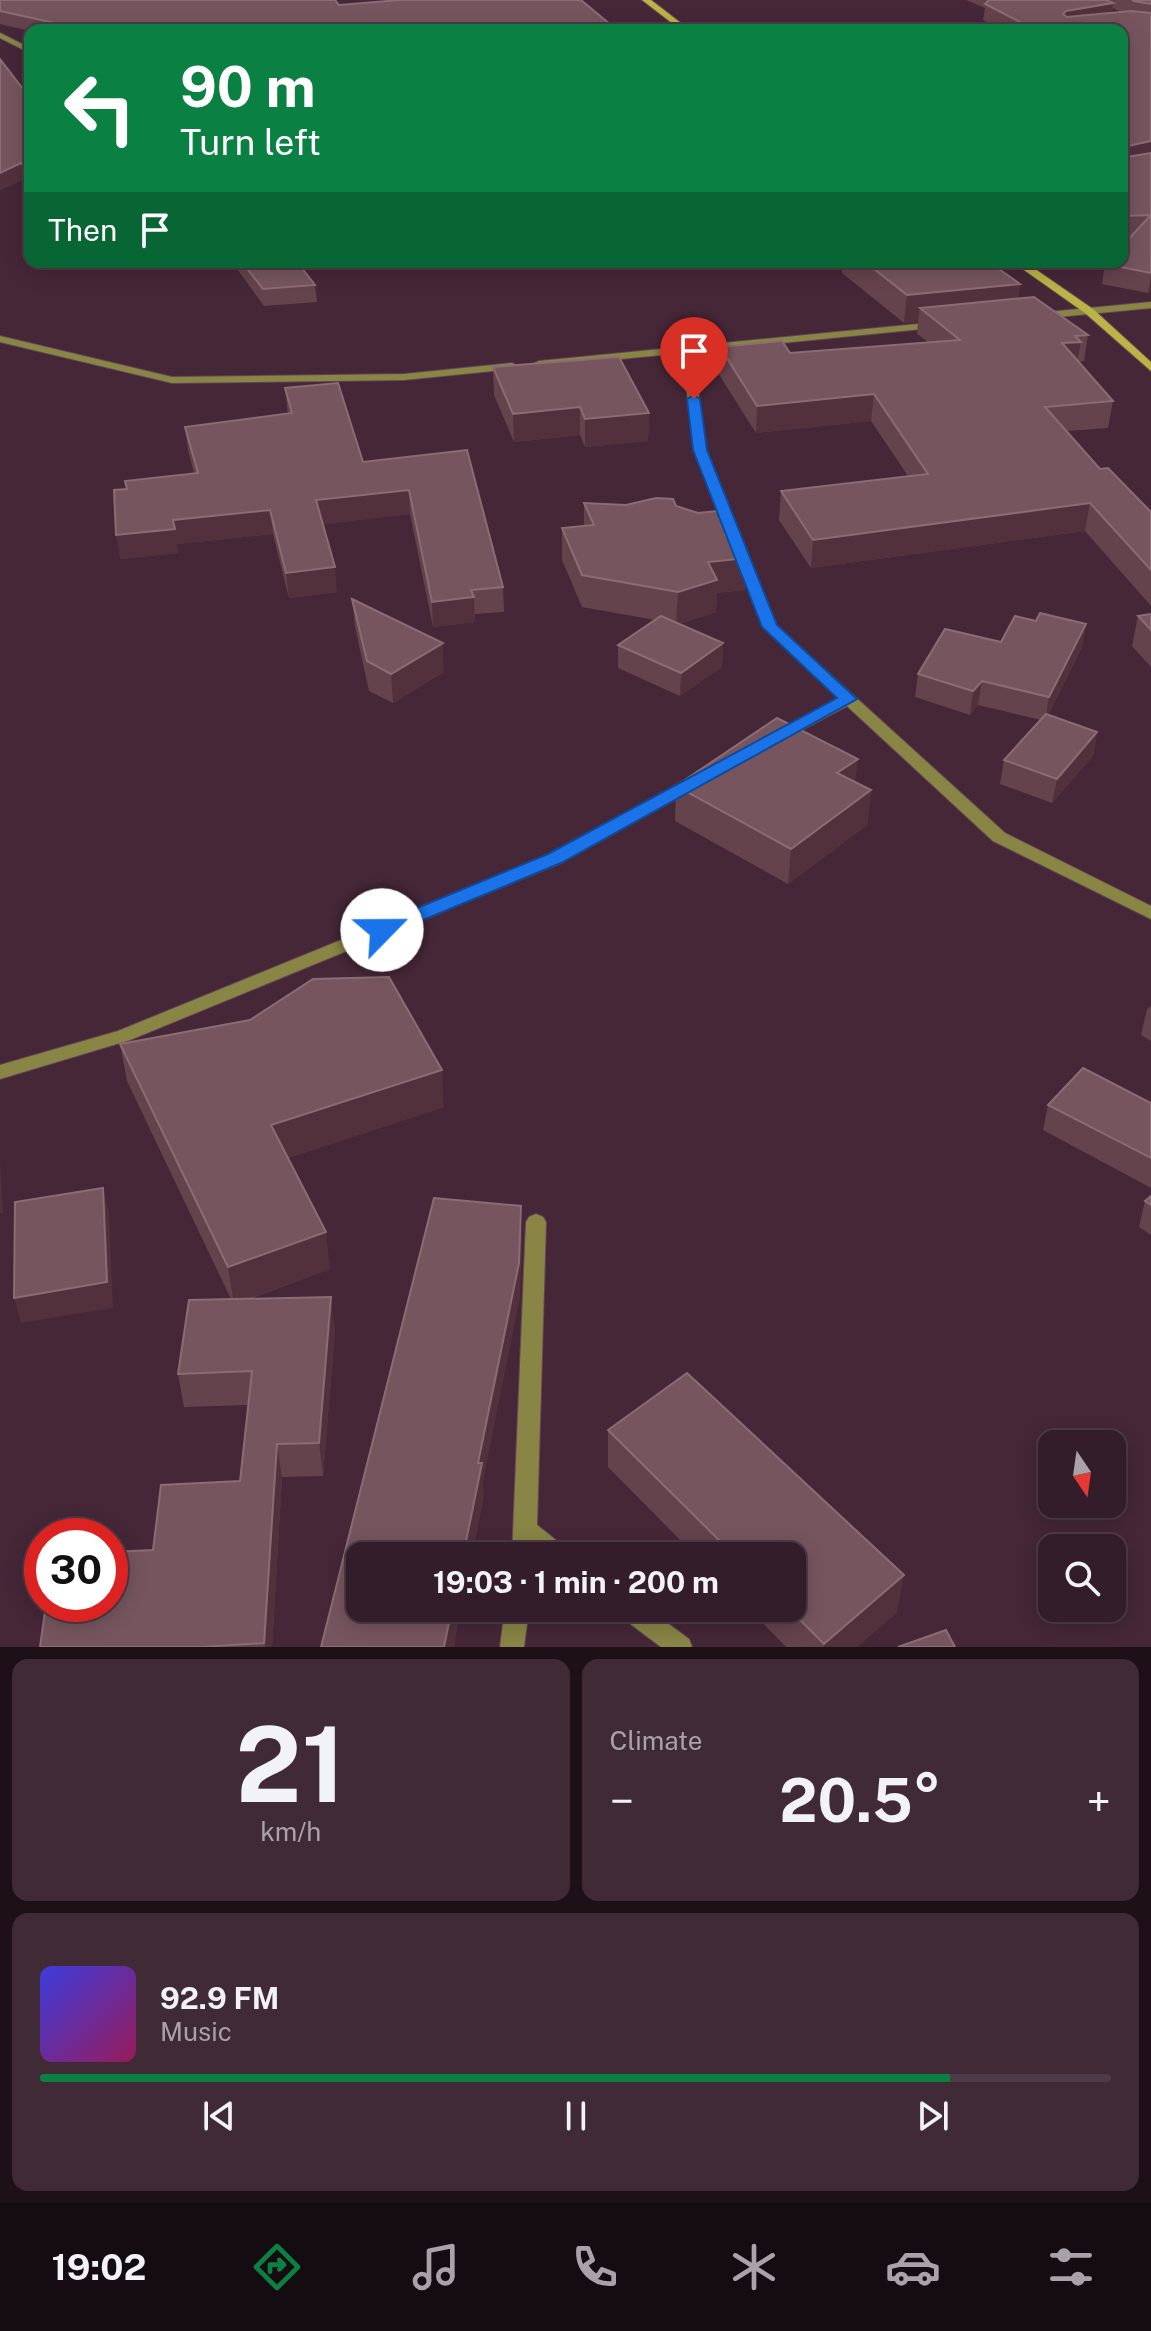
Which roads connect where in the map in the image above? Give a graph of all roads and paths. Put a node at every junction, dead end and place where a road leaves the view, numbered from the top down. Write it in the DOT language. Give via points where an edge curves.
graph roads {
  1 [pos="646,0"];
  2 [pos="678,24"];
  3 [pos="3,38"];
  4 [pos="24,48"];
  5 [pos="1027,268"];
  6 [pos="1151,305"];
  7 [pos="1089,311"];
  8 [pos="1027,317"];
  9 [pos="950,324"];
  10 [pos="0,339"];
  11 [pos="687,349"];
  12 [pos="1151,368"];
  13 [pos="848,699"];
  14 [pos="764,745"];
  15 [pos="708,775"];
  16 [pos="1151,913"];
  17 [pos="0,1072"];
  18 [pos="536,1222"];
  19 [pos="528,1532"];
  20 [pos="526,1542"];
  21 [pos="541,1542"];
  22 [pos="515,1622"];
  23 [pos="647,1622"];
  24 [pos="512,1647"];
  25 [pos="680,1647"];
  1 -- 2 [label="street"];
  3 -- 4 [label="street"];
  5 -- 7 [label="street"];
  6 -- 7 [label="street"];
  7 -- 8 [label="street"];
  7 -- 12 [label="street"];
  9 -- 11 [label="street"];
  10 -- 11 [label="street" via="172,380 404,377"];
  11 -- 13 [label="street" via="700,450 770,627"];
  13 -- 14 [label="street"];
  13 -- 16 [label="street" via="999,837"];
  15 -- 17 [label="street" via="540,865 124,1036"];
  18 -- 19 [label="street"];
  19 -- 20 [label="street"];
  19 -- 21 [label="street"];
  22 -- 24 [label="street"];
  23 -- 25 [label="street"];
}
